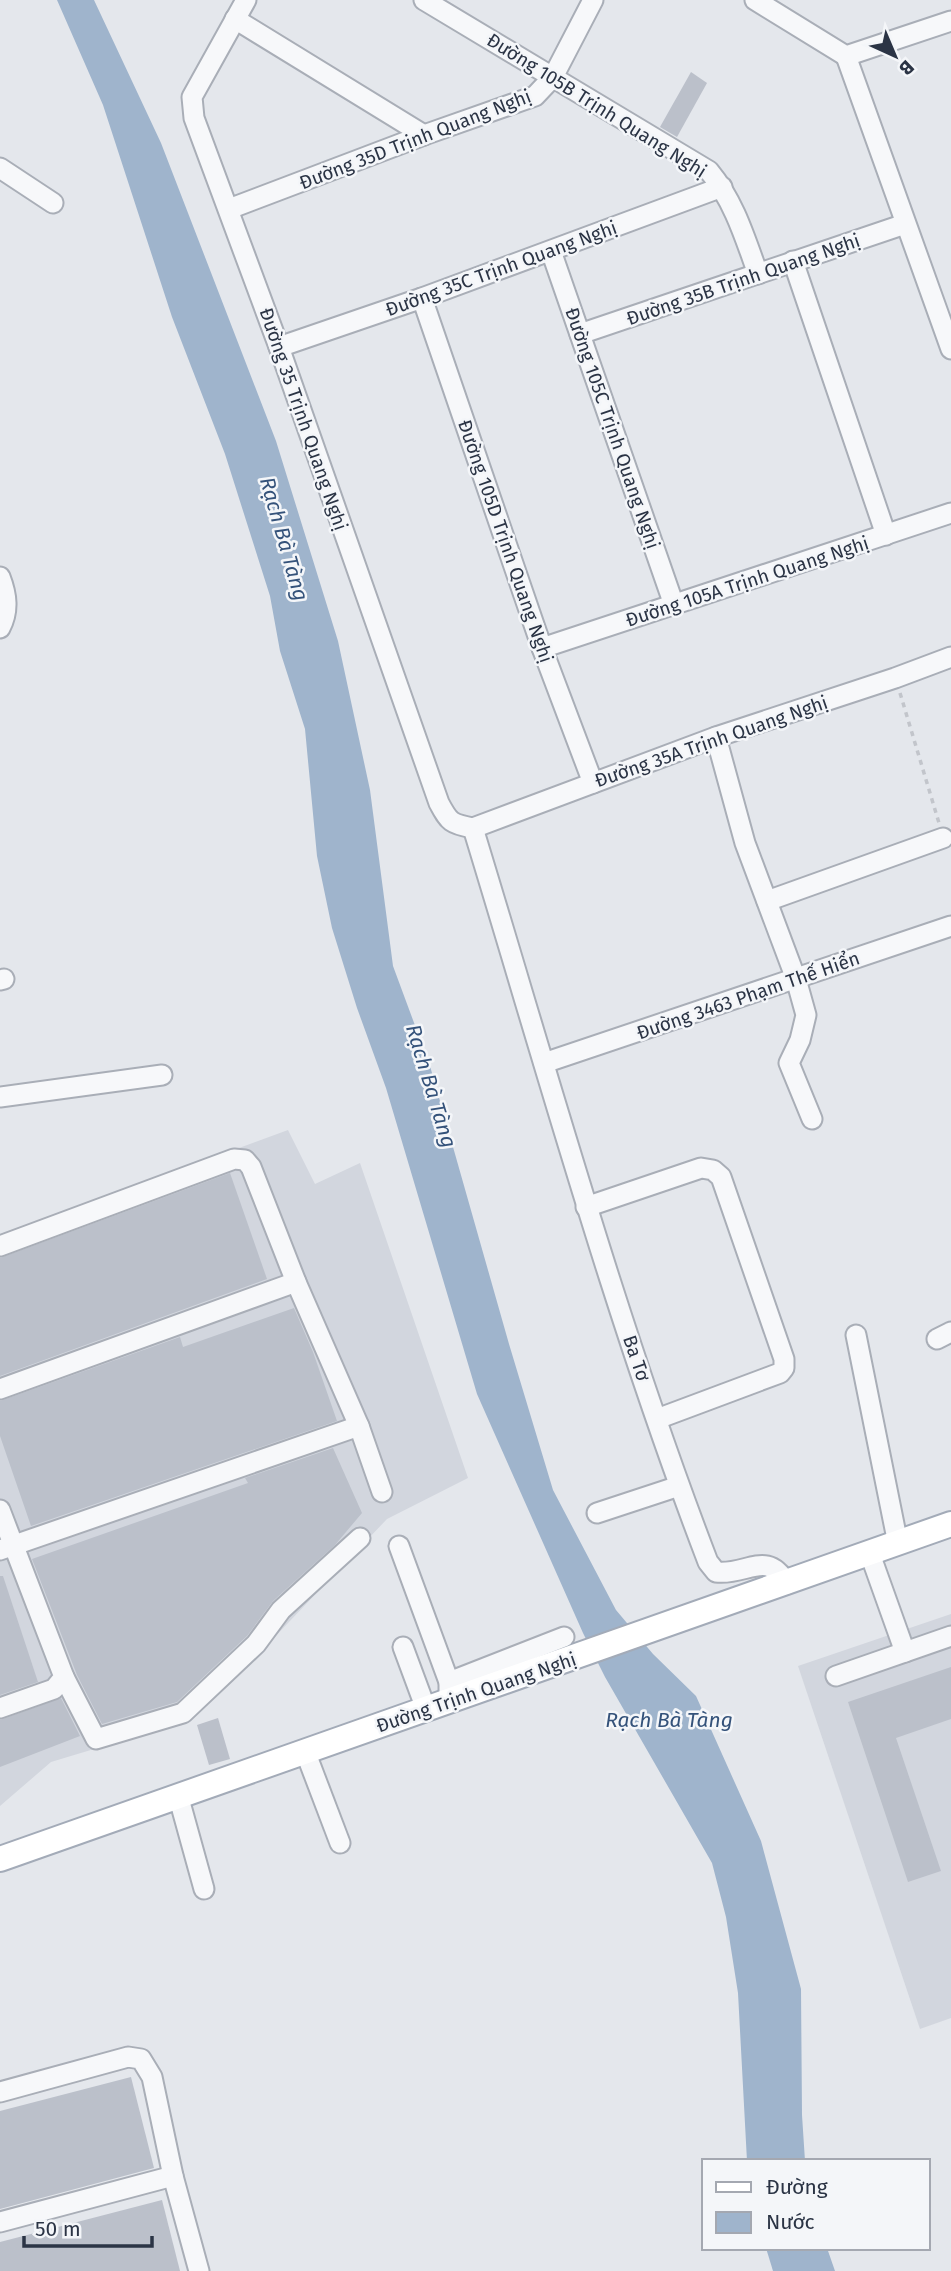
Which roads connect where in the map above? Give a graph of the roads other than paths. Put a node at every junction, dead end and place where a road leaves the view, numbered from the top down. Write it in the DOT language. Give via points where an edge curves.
graph roads {
  1 [pos="246,0"];
  2 [pos="424,0"];
  3 [pos="593,0"];
  4 [pos="755,0"];
  5 [pos="234,19"];
  6 [pos="951,21"];
  7 [pos="846,56"];
  8 [pos="553,77"];
  9 [pos="424,135"];
  10 [pos="0,168"];
  11 [pos="722,187"];
  12 [pos="52,203"];
  13 [pos="229,209"];
  14 [pos="905,224"];
  15 [pos="551,251"];
  16 [pos="793,261"];
  17 [pos="758,274"];
  18 [pos="422,298"];
  19 [pos="580,334"];
  20 [pos="279,347"];
  21 [pos="951,349"];
  22 [pos="951,513"];
  23 [pos="886,535"];
  24 [pos="0,577"];
  25 [pos="674,605"];
  26 [pos="0,628"];
  27 [pos="542,649"];
  28 [pos="951,657"];
  29 [pos="716,737"];
  30 [pos="593,783"];
  31 [pos="473,828"];
  32 [pos="943,838"];
  33 [pos="767,901"];
  34 [pos="951,926"];
  35 [pos="796,979"];
  36 [pos="544,1063"];
  37 [pos="162,1075"];
  38 [pos="0,1097"];
  39 [pos="812,1119"];
  40 [pos="586,1207"];
  41 [pos="0,1246"];
  42 [pos="296,1282"];
  43 [pos="856,1335"];
  44 [pos="0,1389"];
  45 [pos="657,1419"];
  46 [pos="359,1426"];
  47 [pos="679,1486"];
  48 [pos="382,1492"];
  49 [pos="0,1510"];
  50 [pos="597,1513"];
  51 [pos="951,1524"];
  52 [pos="360,1538"];
  53 [pos="898,1544"];
  54 [pos="399,1546"];
  55 [pos="7,1548"];
  56 [pos="870,1554"];
  57 [pos="787,1584"];
  58 [pos="951,1636"];
  59 [pos="403,1647"];
  60 [pos="905,1652"];
  61 [pos="836,1676"];
  62 [pos="64,1677"];
  63 [pos="441,1697"];
  64 [pos="0,1708"];
  65 [pos="305,1751"];
  66 [pos="178,1795"];
  67 [pos="340,1843"];
  68 [pos="0,1859"];
  69 [pos="204,1889"];
  70 [pos="0,2092"];
  71 [pos="173,2176"];
  72 [pos="0,2222"];
  73 [pos="199,2271"];
  1 -- 5 [label="street, Đường 35 Trịnh Quang Nghị"];
  2 -- 8 [label="street, Đường 105B Trịnh Quang Nghị"];
  3 -- 8 [label="street, Đường 35D Trịnh Quang Nghị"];
  4 -- 7 [label="street"];
  5 -- 9 [label="street"];
  5 -- 13 [label="street, Đường 35 Trịnh Quang Nghị" via="192,97 194,118"];
  6 -- 7 [label="street"];
  7 -- 14 [label="street"];
  8 -- 9 [label="street, Đường 35D Trịnh Quang Nghị" via="535,96"];
  8 -- 11 [label="street, Đường 105B Trịnh Quang Nghị" via="709,171"];
  9 -- 13 [label="street, Đường 35D Trịnh Quang Nghị"];
  10 -- 12 [label="street"];
  11 -- 15 [label="street, Đường 35C Trịnh Quang Nghị"];
  11 -- 17 [label="street, Đường 105B Trịnh Quang Nghị"];
  13 -- 20 [label="street, Đường 35 Trịnh Quang Nghị"];
  14 -- 16 [label="street, Đường 35B Trịnh Quang Nghị"];
  14 -- 21 [label="street"];
  15 -- 18 [label="street, Đường 35C Trịnh Quang Nghị"];
  15 -- 19 [label="street, Đường 105C Trịnh Quang Nghị"];
  16 -- 17 [label="street, Đường 35B Trịnh Quang Nghị"];
  16 -- 23 [label="street"];
  17 -- 19 [label="street, Đường 35B Trịnh Quang Nghị"];
  18 -- 20 [label="street, Đường 35C Trịnh Quang Nghị"];
  18 -- 27 [label="street, Đường 105D Trịnh Quang Nghị"];
  19 -- 25 [label="street, Đường 105C Trịnh Quang Nghị"];
  20 -- 31 [label="street, Đường 35 Trịnh Quang Nghị" via="439,803 454,824"];
  22 -- 23 [label="street, Đường 105A Trịnh Quang Nghị"];
  23 -- 25 [label="street, Đường 105A Trịnh Quang Nghị"];
  24 -- 26 [label="street" via="6,600"];
  25 -- 27 [label="street, Đường 105A Trịnh Quang Nghị"];
  27 -- 30 [label="street, Đường 105D Trịnh Quang Nghị"];
  28 -- 29 [label="street, Đường 35A Trịnh Quang Nghị"];
  29 -- 30 [label="street, Đường 35A Trịnh Quang Nghị"];
  29 -- 33 [label="street" via="745,843"];
  30 -- 31 [label="street, Đường 35A Trịnh Quang Nghị"];
  31 -- 36 [label="street, Ba Tơ"];
  32 -- 33 [label="street"];
  33 -- 35 [label="street"];
  34 -- 35 [label="street, Đường 3463 Phạm Thế Hiển"];
  35 -- 36 [label="street, Đường 3463 Phạm Thế Hiển"];
  35 -- 39 [label="street" via="806,1014 789,1063"];
  36 -- 40 [label="street, Ba Tơ"];
  37 -- 38 [label="street"];
  40 -- 45 [label="street, Ba Tơ"];
  40 -- 45 [label="street" via="701,1168 713,1170 721,1177 784,1359 780,1373"];
  41 -- 42 [label="street" via="234,1159 245,1160"];
  42 -- 44 [label="street"];
  42 -- 46 [label="street"];
  43 -- 53 [label="street"];
  45 -- 47 [label="street, Ba Tơ"];
  46 -- 48 [label="street"];
  46 -- 55 [label="street"];
  47 -- 50 [label="street"];
  47 -- 57 [label="street, Ba Tơ" via="711,1568 724,1573 766,1564 780,1572"];
  49 -- 55 [label="street"];
  51 -- 53 [label="main road, Đường Trịnh Quang Nghị"];
  52 -- 62 [label="street" via="281,1610 256,1644 183,1713 96,1739"];
  53 -- 56 [label="main road, Đường Trịnh Quang Nghị"];
  54 -- 63 [label="street"];
  55 -- 62 [label="street"];
  56 -- 57 [label="main road, Đường Trịnh Quang Nghị"];
  56 -- 60 [label="street"];
  57 -- 63 [label="main road, Đường Trịnh Quang Nghị" via="673,1624 563,1650"];
  58 -- 60 [label="street"];
  59 -- 63 [label="street"];
  60 -- 61 [label="street"];
  62 -- 64 [label="street" via="54,1689"];
  63 -- 65 [label="main road, Đường Trịnh Quang Nghị"];
  65 -- 66 [label="main road, Đường Trịnh Quang Nghị"];
  65 -- 67 [label="street"];
  66 -- 68 [label="main road, Đường Trịnh Quang Nghị"];
  66 -- 69 [label="street"];
  70 -- 71 [label="street" via="128,2057 141,2059 152,2077"];
  71 -- 72 [label="street"];
  71 -- 73 [label="street"];
}
